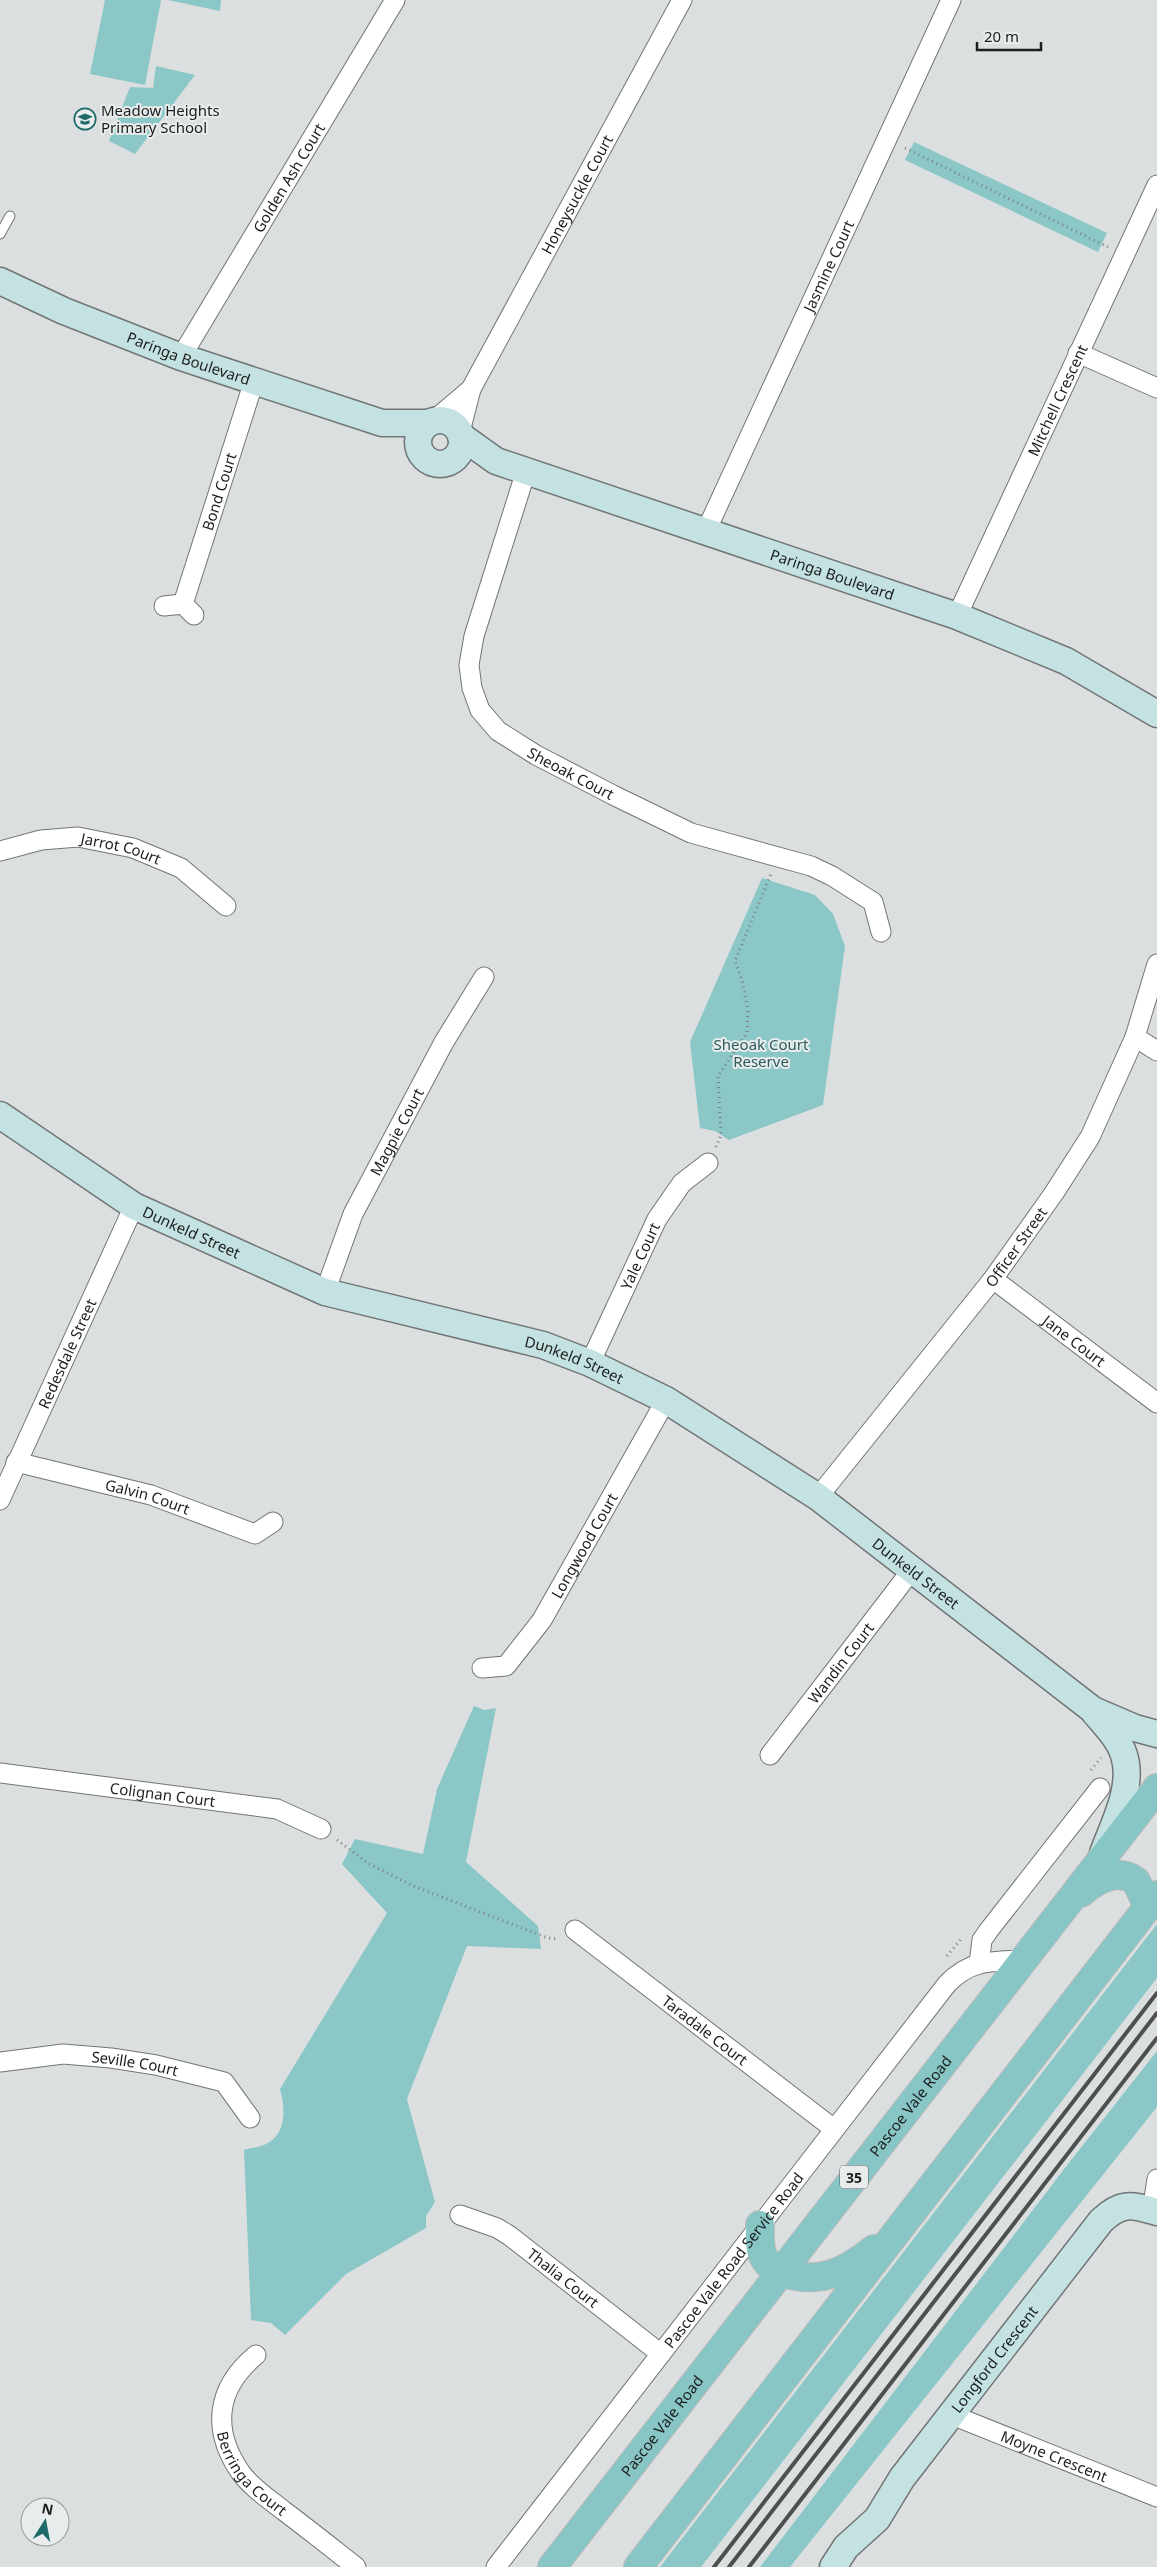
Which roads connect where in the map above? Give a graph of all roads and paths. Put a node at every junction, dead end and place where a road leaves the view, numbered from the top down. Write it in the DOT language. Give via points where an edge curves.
graph roads {
  1 [pos="395,0"];
  2 [pos="682,0"];
  3 [pos="952,0"];
  4 [pos="886,140"];
  5 [pos="1157,186"];
  6 [pos="10,216"];
  7 [pos="0,234"];
  8 [pos="1124,254"];
  9 [pos="0,280"];
  10 [pos="1078,353"];
  11 [pos="181,357"];
  12 [pos="254,381"];
  13 [pos="1157,388"];
  14 [pos="471,389"];
  15 [pos="382,423"];
  16 [pos="430,423"];
  17 [pos="461,434"];
  18 [pos="421,452"];
  19 [pos="452,461"];
  20 [pos="496,461"];
  21 [pos="526,471"];
  22 [pos="706,531"];
  23 [pos="180,608"];
  24 [pos="957,616"];
  25 [pos="1157,714"];
  26 [pos="0,851"];
  27 [pos="775,856"];
  28 [pos="226,906"];
  29 [pos="880,932"];
  30 [pos="1157,964"];
  31 [pos="484,976"];
  32 [pos="1135,1036"];
  33 [pos="1157,1051"];
  34 [pos="0,1115"];
  35 [pos="708,1163"];
  36 [pos="134,1206"];
  37 [pos="993,1279"];
  38 [pos="325,1292"];
  39 [pos="590,1363"];
  40 [pos="666,1400"];
  41 [pos="1157,1403"];
  42 [pos="16,1462"];
  43 [pos="818,1497"];
  44 [pos="0,1500"];
  45 [pos="273,1522"];
  46 [pos="911,1571"];
  47 [pos="482,1668"];
  48 [pos="1094,1710"];
  49 [pos="1157,1734"];
  50 [pos="770,1756"];
  51 [pos="0,1773"];
  52 [pos="1100,1788"];
  53 [pos="1157,1788"];
  54 [pos="321,1829"];
  55 [pos="1101,1859"];
  56 [pos="1152,1901"];
  57 [pos="1062,1908"];
  58 [pos="574,1930"];
  59 [pos="591,1942"];
  60 [pos="1023,1960"];
  61 [pos="979,1964"];
  62 [pos="0,2062"];
  63 [pos="250,2118"];
  64 [pos="834,2129"];
  65 [pos="1157,2179"];
  66 [pos="1154,2212"];
  67 [pos="460,2215"];
  68 [pos="760,2225"];
  69 [pos="898,2230"];
  70 [pos="780,2272"];
  71 [pos="661,2354"];
  72 [pos="256,2355"];
  73 [pos="952,2415"];
  74 [pos="1157,2497"];
  75 [pos="356,2567"];
  76 [pos="496,2567"];
  77 [pos="552,2567"];
  78 [pos="638,2567"];
  79 [pos="834,2567"];
  1 -- 11 [label="street, Golden Ash Court"];
  2 -- 14 [label="street, Honeysuckle Court"];
  3 -- 4 [label="street, Jasmine Court"];
  4 -- 8 [label="path"];
  4 -- 22 [label="street, Jasmine Court"];
  5 -- 8 [label="street, Mitchell Crescent"];
  6 -- 7 [label="lane"];
  8 -- 10 [label="street, Mitchell Crescent"];
  9 -- 11 [label="street, Paringa Boulevard" via="64,310"];
  10 -- 13 [label="street"];
  10 -- 24 [label="street, Mitchell Crescent"];
  11 -- 12 [label="street, Paringa Boulevard"];
  12 -- 15 [label="street, Paringa Boulevard"];
  12 -- 23 [label="street, Bond Court"];
  14 -- 16 [label="street, Honeysuckle Court"];
  14 -- 17 [label="street, Honeysuckle Court"];
  15 -- 16 [label="street, Paringa Boulevard"];
  15 -- 18 [label="street, Paringa Boulevard"];
  16 -- 17 [label="street" via="448,422"];
  16 -- 18 [label="street" via="419,436"];
  17 -- 19 [label="street" via="460,450"];
  17 -- 20 [label="street, Paringa Boulevard"];
  18 -- 19 [label="street" via="434,463"];
  19 -- 20 [label="street, Paringa Boulevard"];
  20 -- 21 [label="street, Paringa Boulevard"];
  21 -- 22 [label="street, Paringa Boulevard"];
  21 -- 27 [label="street, Sheoak Court" via="474,636 469,665 472,688 480,710 498,731 613,796 691,833"];
  22 -- 24 [label="street, Paringa Boulevard"];
  24 -- 25 [label="street, Paringa Boulevard" via="1066,661"];
  26 -- 28 [label="street, Jarrot Court" via="41,840 78,837 134,848 182,868"];
  27 -- 29 [label="street, Sheoak Court" via="811,866 872,902"];
  27 -- 35 [label="path" via="770,880 735,961 748,1010 747,1034 718,1076 722,1135"];
  30 -- 32 [label="street, Officer Street"];
  31 -- 38 [label="street, Magpie Court" via="444,1042 353,1214"];
  32 -- 33 [label="street"];
  32 -- 37 [label="street, Officer Street" via="1090,1137"];
  34 -- 36 [label="street, Dunkeld Street"];
  35 -- 39 [label="street, Yale Court" via="682,1183 657,1219"];
  36 -- 38 [label="street, Dunkeld Street"];
  36 -- 42 [label="street, Redesdale Street"];
  37 -- 41 [label="street, Jane Court"];
  37 -- 43 [label="street, Officer Street"];
  38 -- 39 [label="street, Dunkeld Street" via="543,1345"];
  39 -- 40 [label="street, Dunkeld Street"];
  40 -- 43 [label="street, Dunkeld Street"];
  40 -- 47 [label="street, Longwood Court" via="542,1620 506,1666"];
  42 -- 44 [label="street, Redesdale Street"];
  42 -- 45 [label="street, Galvin Court" via="151,1495 256,1534"];
  43 -- 46 [label="street, Dunkeld Street"];
  46 -- 48 [label="street, Dunkeld Street"];
  46 -- 50 [label="street, Wandin Court"];
  48 -- 49 [label="street, Dunkeld Street"];
  48 -- 55 [label="street, Dunkeld Street" via="1116,1738 1127,1770 1122,1801"];
  51 -- 54 [label="street, Colignan Court" via="277,1809"];
  52 -- 61 [label="street" via="982,1940"];
  53 -- 55 [label="main road, Pascoe Vale Road / 35"];
  54 -- 59 [label="path" via="370,1864 416,1886 548,1938"];
  55 -- 57 [label="main road, Pascoe Vale Road / 35"];
  56 -- 57 [label="main road" via="1136,1881 1121,1874 1090,1885"];
  56 -- 69 [label="main road"];
  57 -- 60 [label="main road, Pascoe Vale Road / 35"];
  58 -- 59 [label="street, Taradale Court"];
  59 -- 64 [label="street, Taradale Court"];
  60 -- 61 [label="street, Pascoe Vale Road Service Road"];
  60 -- 70 [label="main road, Pascoe Vale Road / 35"];
  61 -- 64 [label="street, Pascoe Vale Road Service Road" via="958,1973 947,1984"];
  62 -- 63 [label="street, Seville Court" via="62,2054 156,2065 224,2082"];
  64 -- 68 [label="street, Pascoe Vale Road Service Road"];
  65 -- 66 [label="street, Longford Crescent"];
  66 -- 73 [label="street, Longford Crescent" via="1126,2205 1101,2221"];
  67 -- 71 [label="street, Thalia Court" via="510,2236"];
  68 -- 70 [label="main road" via="762,2255"];
  68 -- 71 [label="street, Pascoe Vale Road Service Road"];
  69 -- 70 [label="main road" via="862,2260 837,2274 806,2278"];
  69 -- 78 [label="main road"];
  70 -- 77 [label="main road, Pascoe Vale Road / 35"];
  71 -- 76 [label="street, Pascoe Vale Road Service Road"];
  72 -- 75 [label="street, Berringa Court" via="240,2368 225,2395 222,2427 228,2450 242,2474 262,2494"];
  73 -- 74 [label="street, Moyne Crescent"];
  73 -- 79 [label="street, Longford Crescent" via="902,2478 877,2519 846,2547"];
}
